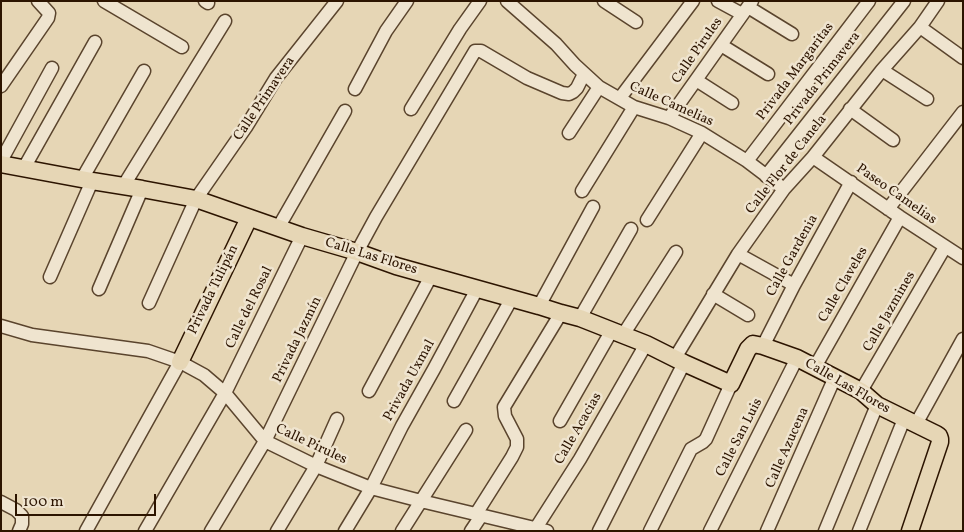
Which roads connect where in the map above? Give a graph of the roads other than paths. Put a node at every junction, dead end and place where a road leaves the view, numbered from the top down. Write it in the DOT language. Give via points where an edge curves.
graph roads {
  1 [pos="38,1"];
  2 [pos="104,1"];
  3 [pos="337,1"];
  4 [pos="406,1"];
  5 [pos="480,1"];
  6 [pos="507,1"];
  7 [pos="604,1"];
  8 [pos="693,1"];
  9 [pos="718,1"];
  10 [pos="869,1"];
  11 [pos="904,1"];
  12 [pos="938,1"];
  13 [pos="747,8"];
  14 [pos="225,21"];
  15 [pos="636,22"];
  16 [pos="920,27"];
  17 [pos="792,34"];
  18 [pos="95,42"];
  19 [pos="721,45"];
  20 [pos="182,47"];
  21 [pos="963,58"];
  22 [pos="52,68"];
  23 [pos="882,70"];
  24 [pos="144,72"];
  25 [pos="584,74"];
  26 [pos="768,74"];
  27 [pos="696,80"];
  28 [pos="1,86"];
  29 [pos="599,87"];
  30 [pos="355,89"];
  31 [pos="620,98"];
  32 [pos="927,99"];
  33 [pos="732,103"];
  34 [pos="634,106"];
  35 [pos="411,109"];
  36 [pos="850,109"];
  37 [pos="345,111"];
  38 [pos="963,112"];
  39 [pos="669,118"];
  40 [pos="570,133"];
  41 [pos="702,133"];
  42 [pos="893,140"];
  43 [pos="813,157"];
  44 [pos="747,161"];
  45 [pos="1,163"];
  46 [pos="24,168"];
  47 [pos="766,176"];
  48 [pos="87,180"];
  49 [pos="851,182"];
  50 [pos="124,185"];
  51 [pos="142,188"];
  52 [pos="784,189"];
  53 [pos="582,191"];
  54 [pos="196,199"];
  55 [pos="593,207"];
  56 [pos="888,209"];
  57 [pos="900,217"];
  58 [pos="249,218"];
  59 [pos="647,220"];
  60 [pos="278,228"];
  61 [pos="631,229"];
  62 [pos="302,236"];
  63 [pos="945,247"];
  64 [pos="357,252"];
  65 [pos="676,252"];
  66 [pos="738,254"];
  67 [pos="961,254"];
  68 [pos="431,276"];
  69 [pos="50,277"];
  70 [pos="794,285"];
  71 [pos="99,289"];
  72 [pos="477,289"];
  73 [pos="713,294"];
  74 [pos="512,298"];
  75 [pos="149,302"];
  76 [pos="539,306"];
  77 [pos="561,313"];
  78 [pos="748,315"];
  79 [pos="580,318"];
  80 [pos="1,326"];
  81 [pos="617,332"];
  82 [pos="963,338"];
  83 [pos="646,344"];
  84 [pos="757,346"];
  85 [pos="797,358"];
  86 [pos="680,361"];
  87 [pos="180,362"];
  88 [pos="815,367"];
  89 [pos="835,377"];
  90 [pos="731,384"];
  91 [pos="861,391"];
  92 [pos="369,392"];
  93 [pos="225,394"];
  94 [pos="454,401"];
  95 [pos="877,405"];
  96 [pos="337,419"];
  97 [pos="560,421"];
  98 [pos="910,422"];
  99 [pos="466,430"];
  100 [pos="265,441"];
  101 [pos="316,466"];
  102 [pos="371,488"];
  103 [pos="421,501"];
  104 [pos="1,502"];
  105 [pos="478,515"];
  106 [pos="517,528"];
  107 [pos="542,529"];
  108 [pos="19,531"];
  109 [pos="86,531"];
  110 [pos="145,531"];
  111 [pos="211,531"];
  112 [pos="277,531"];
  113 [pos="345,531"];
  114 [pos="402,531"];
  115 [pos="471,531"];
  116 [pos="599,531"];
  117 [pos="650,531"];
  118 [pos="710,531"];
  119 [pos="767,531"];
  120 [pos="825,531"];
  121 [pos="859,531"];
  122 [pos="910,531"];
  1 -- 28 [label="street" via="47,11 47,21"];
  2 -- 20 [label="street"];
  3 -- 54 [label="street, Calle Primavera" via="276,78"];
  4 -- 30 [label="street"];
  5 -- 35 [label="street"];
  6 -- 25 [label="street, Calle Camelias" via="556,44"];
  7 -- 15 [label="street"];
  8 -- 31 [label="street"];
  9 -- 13 [label="street"];
  10 -- 44 [label="street, Privada Margaritas"];
  11 -- 47 [label="street, Privada Primavera"];
  12 -- 16 [label="street, Calle Flor de Canela"];
  13 -- 17 [label="street"];
  13 -- 19 [label="street, Calle Pirules"];
  14 -- 50 [label="street"];
  16 -- 21 [label="street"];
  16 -- 23 [label="street, Calle Flor de Canela"];
  18 -- 46 [label="street"];
  19 -- 26 [label="street"];
  19 -- 27 [label="street, Calle Pirules"];
  22 -- 45 [label="street"];
  23 -- 32 [label="street"];
  23 -- 36 [label="street, Calle Flor de Canela"];
  24 -- 48 [label="street"];
  25 -- 29 [label="street, Calle Camelias"];
  25 -- 64 [label="street, Privada Jazmín" via="573,92 562,93 527,78 481,51 475,51"];
  27 -- 33 [label="street"];
  27 -- 39 [label="street, Calle Pirules"];
  29 -- 31 [label="street, Calle Camelias"];
  29 -- 40 [label="street"];
  31 -- 34 [label="street, Calle Camelias"];
  34 -- 39 [label="street, Calle Camelias"];
  34 -- 53 [label="street"];
  36 -- 42 [label="street"];
  36 -- 43 [label="street, Calle Flor de Canela"];
  37 -- 60 [label="street"];
  38 -- 56 [label="street"];
  39 -- 41 [label="street, Calle Camelias"];
  41 -- 44 [label="street, Calle Camelias"];
  41 -- 59 [label="street"];
  43 -- 49 [label="street, Paseo Camelias"];
  43 -- 52 [label="street, Calle Flor de Canela"];
  44 -- 47 [label="street, Calle Camelias"];
  45 -- 46 [label="main road, Calle Las Flores"];
  46 -- 48 [label="main road, Calle Las Flores"];
  47 -- 52 [label="street, Calle Camelias"];
  48 -- 50 [label="main road, Calle Las Flores"];
  48 -- 69 [label="street"];
  49 -- 56 [label="street, Paseo Camelias"];
  49 -- 70 [label="street, Calle Gardenia"];
  50 -- 51 [label="main road, Calle Las Flores"];
  51 -- 54 [label="main road, Calle Las Flores"];
  51 -- 71 [label="street"];
  52 -- 66 [label="street, Calle Flor de Canela"];
  54 -- 58 [label="main road, Calle Las Flores"];
  54 -- 75 [label="street, Calle Primavera"];
  55 -- 76 [label="street"];
  56 -- 57 [label="street, Paseo Camelias"];
  57 -- 63 [label="street, Paseo Camelias"];
  57 -- 88 [label="street, Calle Claveles"];
  58 -- 60 [label="main road, Calle Las Flores"];
  58 -- 87 [label="main road, Privada Tulipán"];
  60 -- 62 [label="main road, Calle Las Flores"];
  61 -- 79 [label="street"];
  62 -- 64 [label="main road, Calle Las Flores"];
  62 -- 93 [label="street, Calle del Rosal"];
  63 -- 67 [label="street, Paseo Camelias"];
  63 -- 91 [label="street, Calle Jazmines"];
  64 -- 68 [label="main road, Calle Las Flores"];
  64 -- 100 [label="street, Privada Jazmín"];
  65 -- 81 [label="street"];
  66 -- 70 [label="street"];
  66 -- 73 [label="street, Calle Flor de Canela"];
  68 -- 72 [label="main road, Calle Las Flores"];
  68 -- 92 [label="street"];
  70 -- 84 [label="street, Calle Gardenia"];
  72 -- 74 [label="main road, Calle Las Flores"];
  72 -- 102 [label="street, Privada Uxmal"];
  73 -- 78 [label="street"];
  73 -- 86 [label="street, Calle Flor de Canela"];
  74 -- 76 [label="main road, Calle Las Flores"];
  74 -- 94 [label="street"];
  76 -- 77 [label="main road, Calle Las Flores"];
  77 -- 79 [label="main road, Calle Las Flores"];
  77 -- 105 [label="street" via="504,407 505,416 517,438 517,447"];
  79 -- 81 [label="main road, Calle Las Flores"];
  80 -- 87 [label="street, Calle Pirules" via="32,335 148,351"];
  81 -- 83 [label="main road, Calle Las Flores"];
  81 -- 97 [label="street"];
  82 -- 98 [label="street"];
  83 -- 86 [label="main road, Calle Las Flores"];
  83 -- 107 [label="street, Calle Acacias"];
  84 -- 85 [label="main road, Calle Las Flores"];
  84 -- 90 [label="main road"];
  85 -- 88 [label="main road, Calle Las Flores"];
  85 -- 118 [label="street, Calle San Luis"];
  86 -- 90 [label="main road, Calle Las Flores"];
  86 -- 116 [label="street, Calle Flor de Canela"];
  87 -- 93 [label="street, Calle Pirules" via="204,375"];
  87 -- 109 [label="street"];
  88 -- 89 [label="main road, Calle Las Flores"];
  89 -- 91 [label="main road, Calle Las Flores"];
  89 -- 119 [label="street, Calle Azucena"];
  90 -- 117 [label="street" via="706,439 690,450"];
  91 -- 95 [label="main road, Calle Las Flores"];
  93 -- 100 [label="street, Calle Pirules"];
  93 -- 110 [label="street, Calle del Rosal"];
  95 -- 98 [label="main road, Calle Las Flores"];
  95 -- 120 [label="street"];
  96 -- 101 [label="street"];
  98 -- 121 [label="street"];
  98 -- 122 [label="main road, Calle Las Flores" via="940,439"];
  99 -- 103 [label="street"];
  100 -- 101 [label="street, Calle Pirules"];
  100 -- 111 [label="street"];
  101 -- 102 [label="street, Calle Pirules"];
  101 -- 112 [label="street"];
  102 -- 103 [label="street, Calle Pirules"];
  102 -- 113 [label="street, Privada Uxmal"];
  103 -- 105 [label="street, Calle Pirules"];
  103 -- 114 [label="street"];
  104 -- 108 [label="street" via="22,516"];
  105 -- 106 [label="street, Calle Pirules"];
  105 -- 115 [label="street"];
  106 -- 107 [label="street, Calle Pirules"];
}
